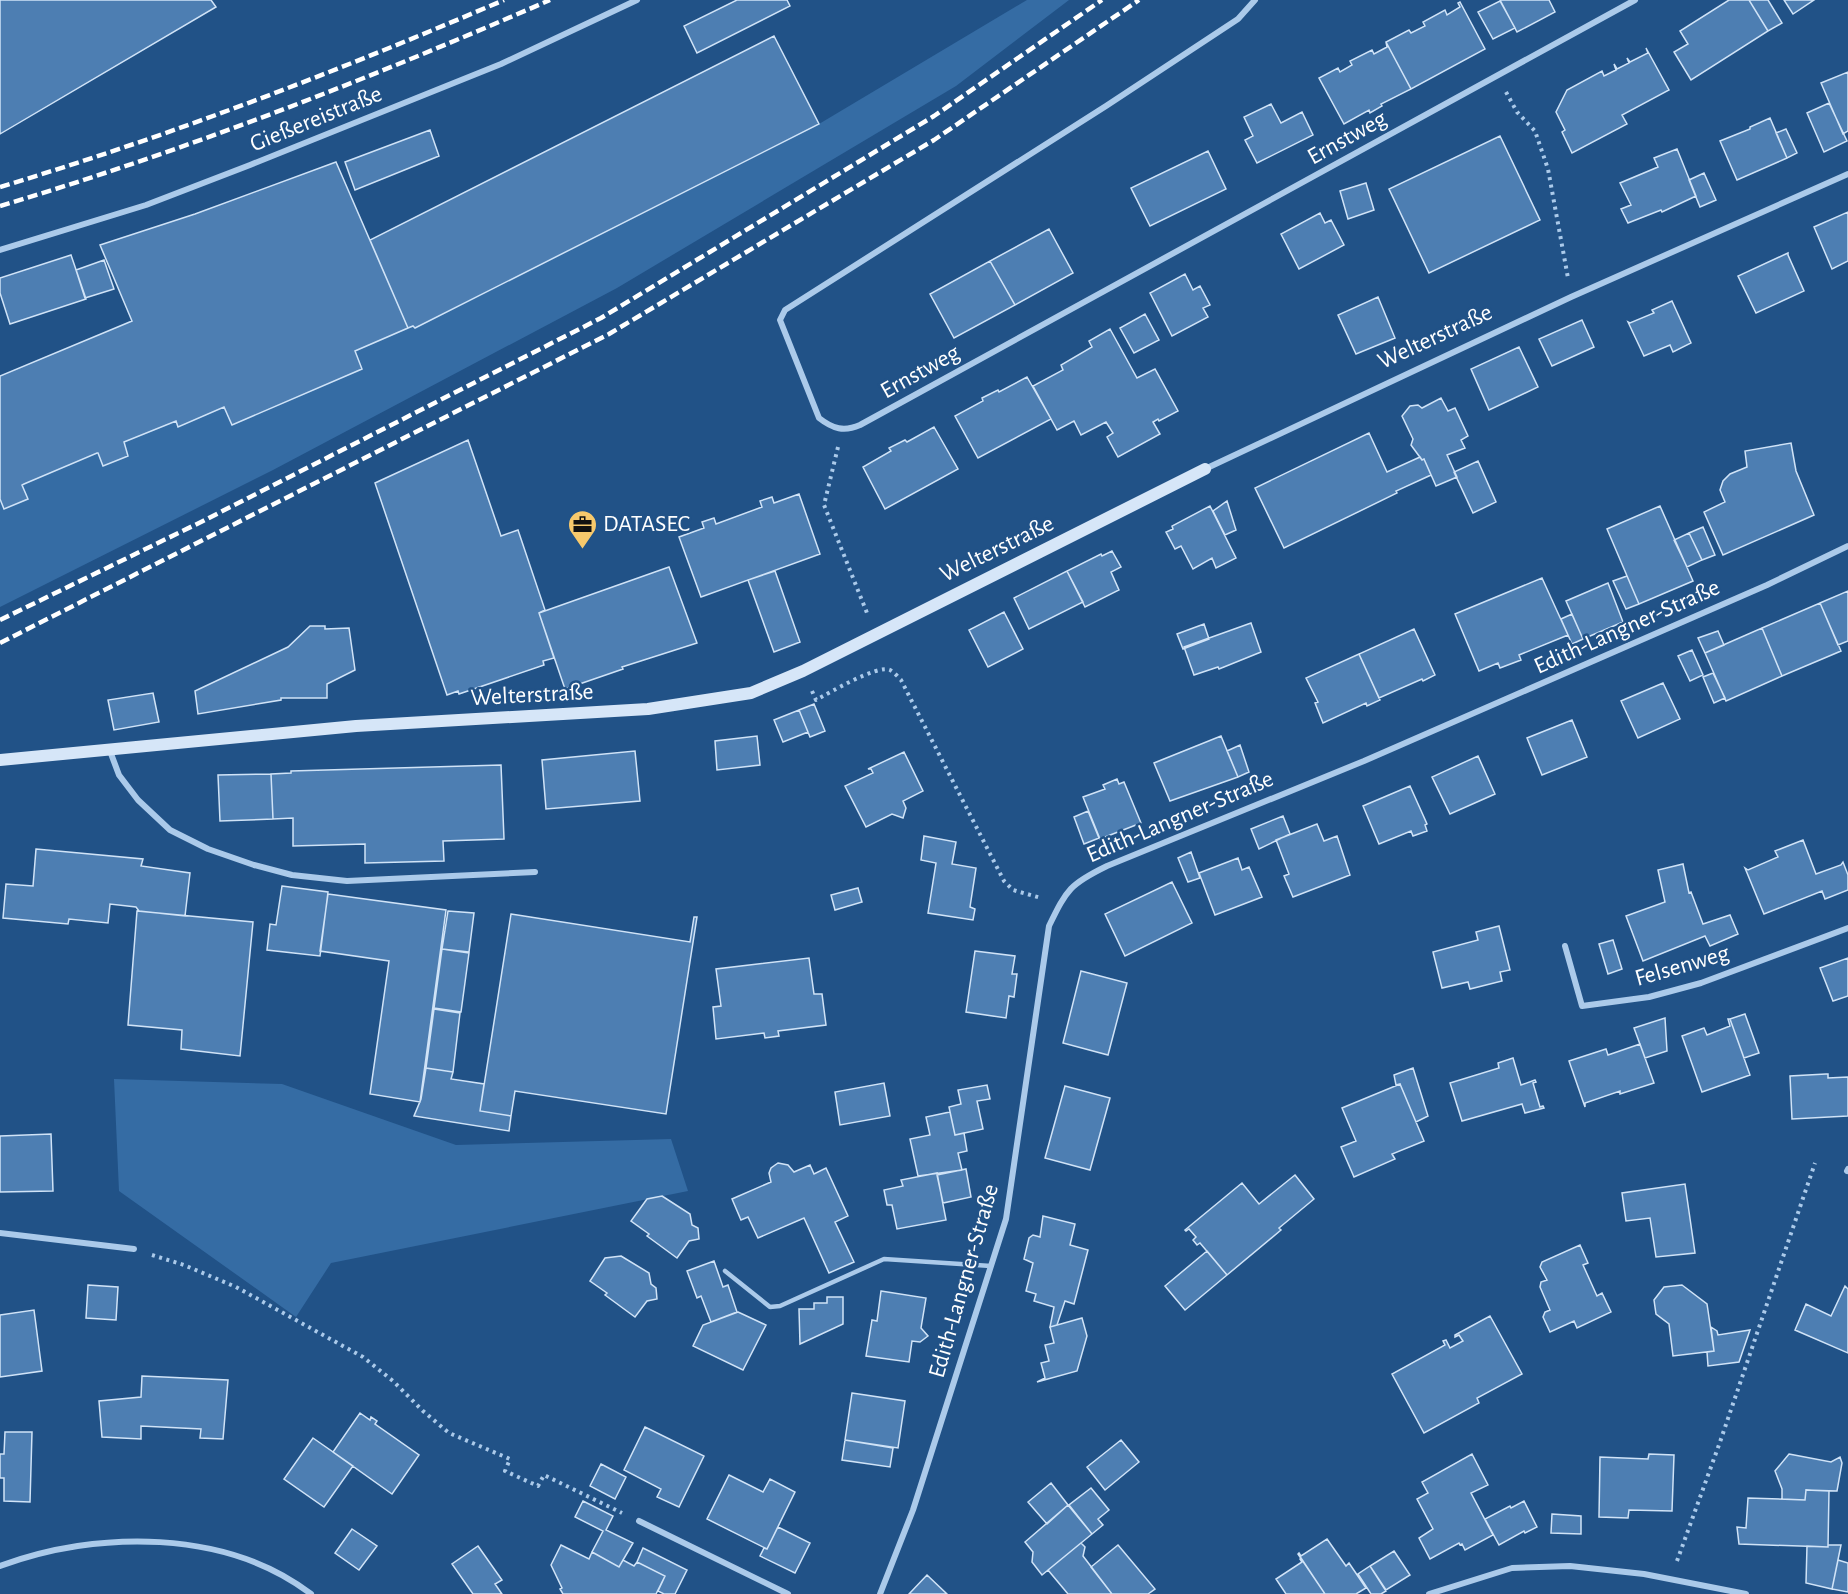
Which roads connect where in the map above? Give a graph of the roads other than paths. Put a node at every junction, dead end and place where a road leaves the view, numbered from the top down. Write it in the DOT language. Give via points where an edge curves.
graph roads {
  1 [pos="637,0"];
  2 [pos="1255,0"];
  3 [pos="1635,0"];
  4 [pos="1848,174"];
  5 [pos="0,250"];
  6 [pos="1205,469"];
  7 [pos="1848,546"];
  8 [pos="110,751"];
  9 [pos="0,760"];
  10 [pos="535,872"];
  11 [pos="1848,928"];
  12 [pos="1565,946"];
  13 [pos="0,1233"];
  14 [pos="134,1249"];
  15 [pos="991,1266"];
  16 [pos="724,1271"];
  17 [pos="639,1521"];
  18 [pos="0,1566"];
  19 [pos="311,1594"];
  20 [pos="788,1594"];
  21 [pos="880,1594"];
  22 [pos="1429,1594"];
  23 [pos="1746,1594"];
  1 -- 5 [label="street, Gießereistraße" via="501,64 249,165 146,205"];
  2 -- 3 [label="street, Ernstweg" via="1238,19 1107,106 785,310 780,320 819,418 842,430 860,425"];
  4 -- 6 [label="street, Welterstraße" via="1571,297"];
  6 -- 8 [label="street, Welterstraße" via="752,693 648,709 356,726"];
  7 -- 15 [label="street, Edith-Langner-Straße" via="1364,761 1081,879 1064,895 1049,926 1006,1219"];
  8 -- 9 [label="street, Welterstraße"];
  8 -- 10 [label="street" via="119,775 138,801 170,830 254,865 292,875 347,881"];
  11 -- 12 [label="street, Felsenweg" via="1701,983 1649,998 1582,1006"];
  13 -- 14 [label="street"];
  15 -- 16 [label="lane" via="884,1259 770,1307"];
  15 -- 21 [label="street, Edith-Langner-Straße" via="913,1510"];
  17 -- 20 [label="street"];
  18 -- 19 [label="street" via="51,1550 128,1540 170,1541 237,1556 294,1581"];
  22 -- 23 [label="street" via="1512,1569 1570,1566 1644,1574"];
}
